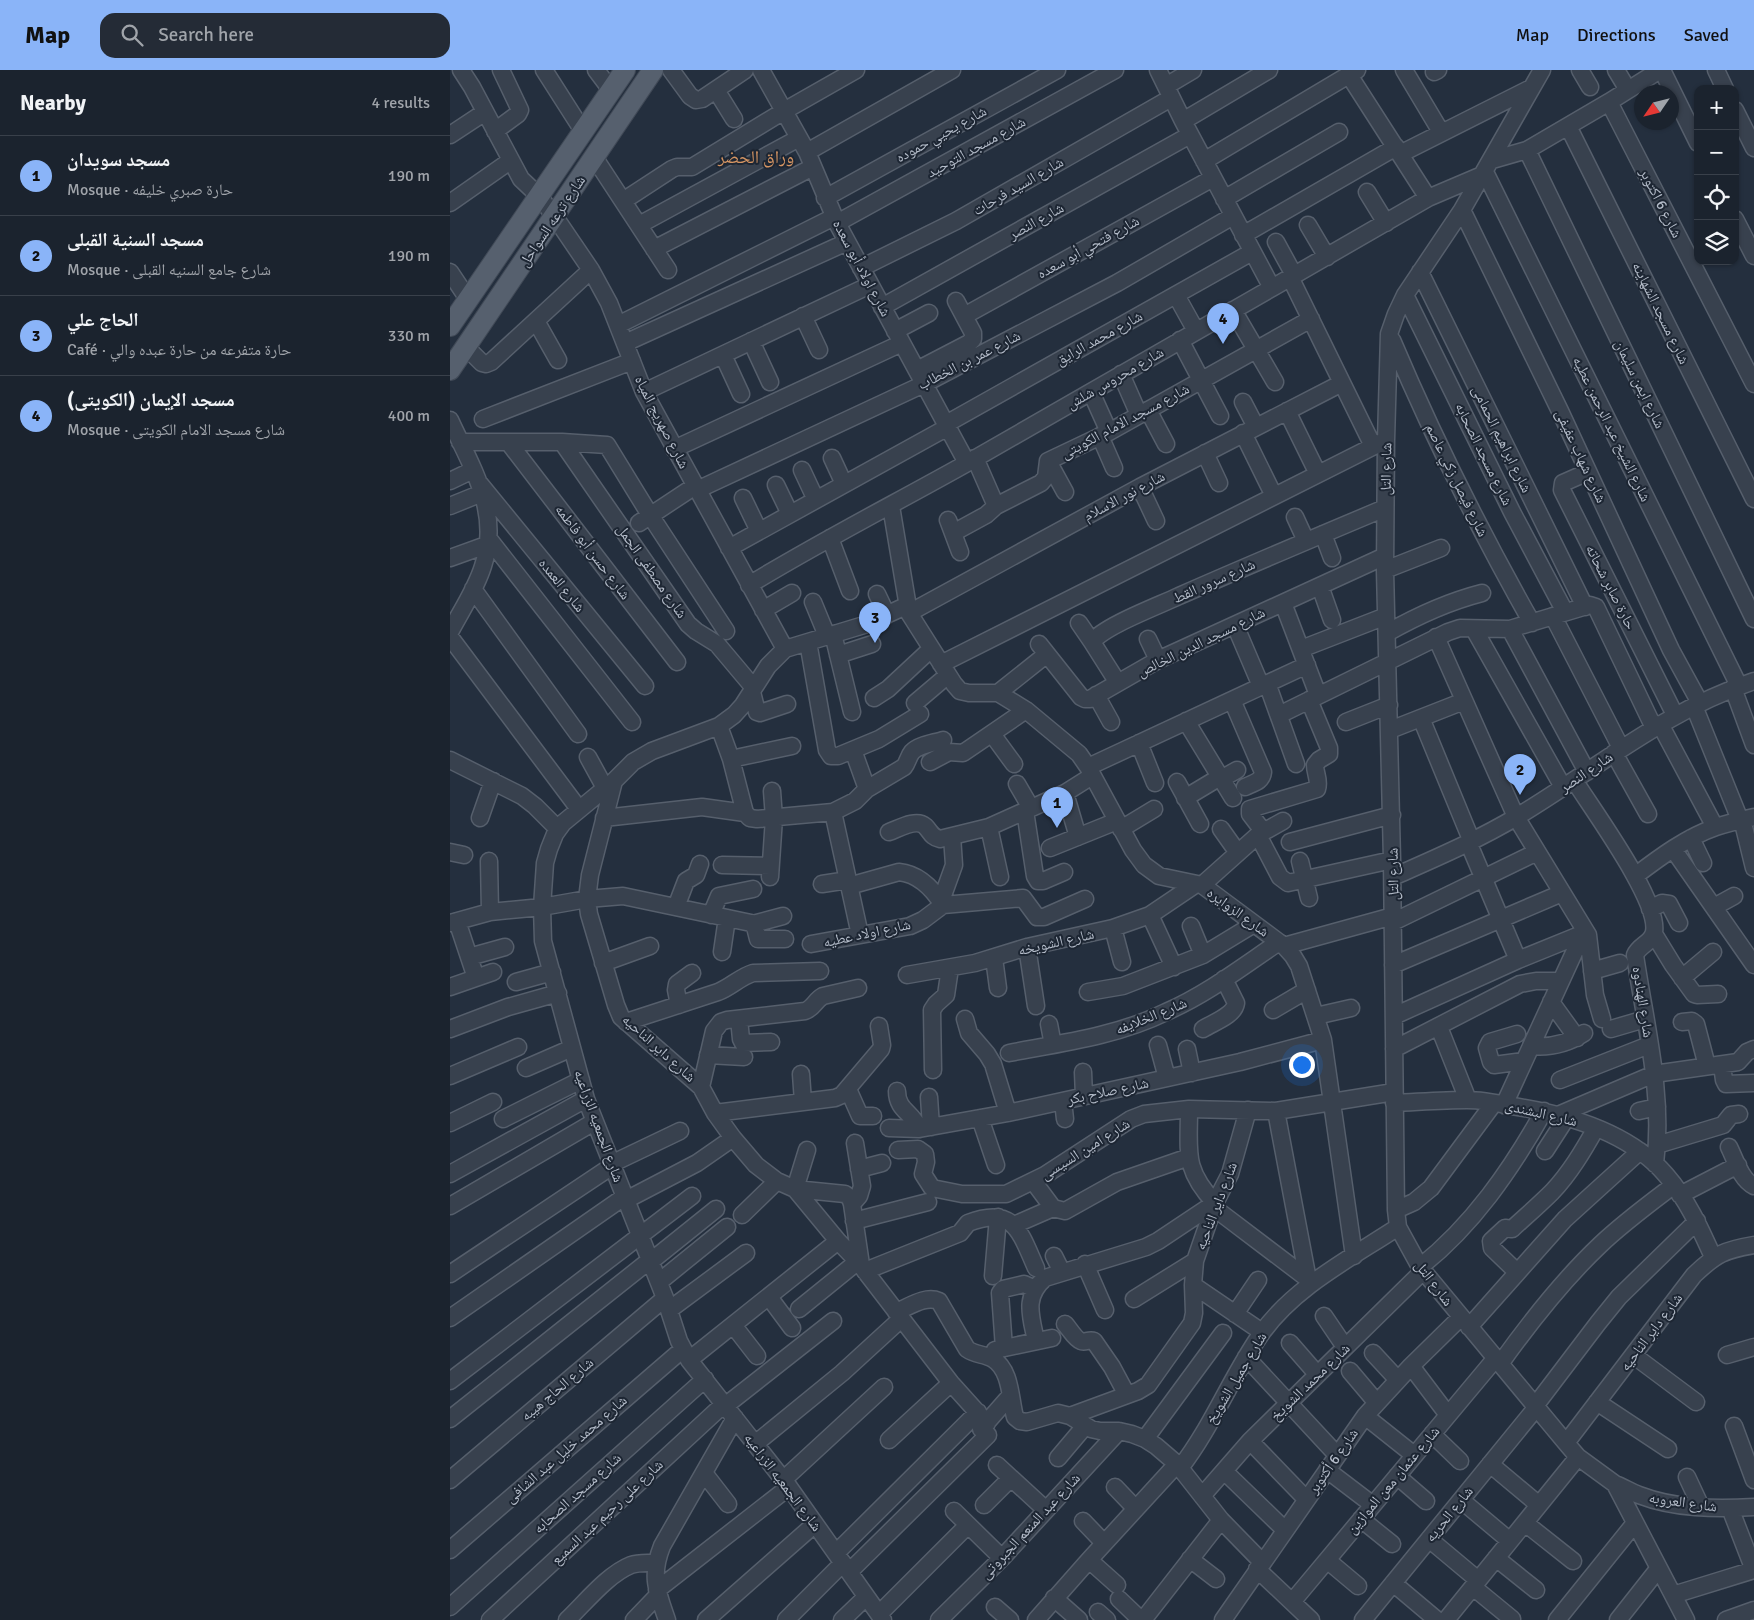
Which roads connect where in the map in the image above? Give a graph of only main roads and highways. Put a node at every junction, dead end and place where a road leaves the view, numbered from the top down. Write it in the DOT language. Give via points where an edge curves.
graph roads {
  1 [pos="625,70"];
  2 [pos="653,70"];
  3 [pos="450,326"];
  4 [pos="450,370"];
  1 -- 3 [label="main road, شارع ترعه السواحل"];
  2 -- 4 [label="main road, شارع ترعه السواحل"];
}
